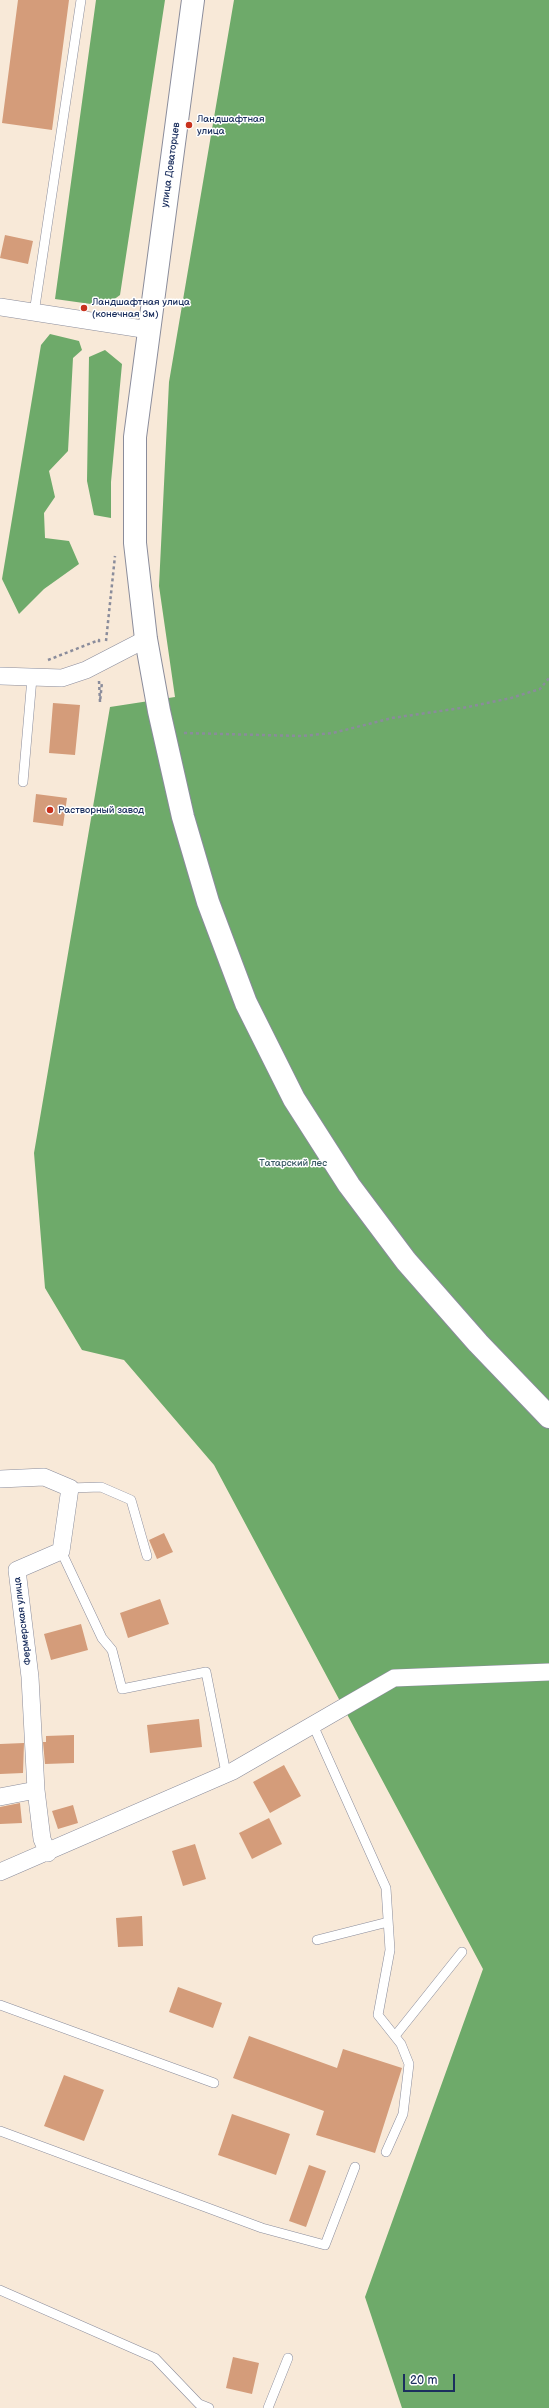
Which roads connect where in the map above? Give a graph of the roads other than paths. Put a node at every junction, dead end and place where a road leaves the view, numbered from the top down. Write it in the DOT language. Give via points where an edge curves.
graph roads {
  1 [pos="81,0"];
  2 [pos="193,0"];
  3 [pos="0,307"];
  4 [pos="34,313"];
  5 [pos="148,330"];
  6 [pos="146,639"];
  7 [pos="0,676"];
  8 [pos="32,678"];
  9 [pos="23,782"];
  10 [pos="549,1417"];
  11 [pos="0,1479"];
  12 [pos="70,1488"];
  13 [pos="61,1551"];
  14 [pos="147,1556"];
  15 [pos="549,1672"];
  16 [pos="313,1725"];
  17 [pos="226,1773"];
  18 [pos="36,1790"];
  19 [pos="0,1797"];
  20 [pos="48,1853"];
  21 [pos="0,1872"];
  22 [pos="388,1922"];
  23 [pos="317,1940"];
  24 [pos="462,1952"];
  25 [pos="0,2005"];
  26 [pos="395,2036"];
  27 [pos="214,2083"];
  28 [pos="0,2130"];
  29 [pos="386,2152"];
  30 [pos="355,2166"];
  31 [pos="0,2290"];
  32 [pos="288,2358"];
  33 [pos="209,2408"];
  34 [pos="268,2408"];
  1 -- 4 [label="lane"];
  2 -- 5 [label="main road, улица Доваторцев"];
  3 -- 4 [label="street"];
  4 -- 5 [label="street"];
  5 -- 6 [label="main road, улица Доваторцев" via="135,437 136,543"];
  6 -- 8 [label="street" via="86,670 62,678"];
  6 -- 10 [label="main road, улица Доваторцев" via="183,817 208,902 246,1003 294,1099 349,1185 406,1261 478,1343"];
  7 -- 8 [label="street"];
  8 -- 9 [label="lane"];
  11 -- 12 [label="street" via="44,1477"];
  12 -- 13 [label="street"];
  12 -- 14 [label="lane" via="101,1487 131,1500"];
  13 -- 17 [label="lane" via="102,1638 112,1650 122,1689 206,1672"];
  13 -- 18 [label="street, Фермерская улица" via="17,1570 30,1677"];
  15 -- 16 [label="street" via="394,1678"];
  16 -- 17 [label="street"];
  16 -- 22 [label="lane" via="386,1888"];
  17 -- 20 [label="street"];
  18 -- 19 [label="street"];
  18 -- 20 [label="street, Фермерская улица" via="42,1839"];
  20 -- 21 [label="street"];
  22 -- 23 [label="lane"];
  22 -- 26 [label="lane" via="390,1950 378,2015"];
  24 -- 26 [label="lane"];
  25 -- 27 [label="lane"];
  26 -- 29 [label="lane" via="409,2064 403,2114"];
  28 -- 30 [label="lane" via="262,2228 325,2245"];
  31 -- 33 [label="lane" via="155,2358 199,2404"];
  32 -- 34 [label="lane"];
}
